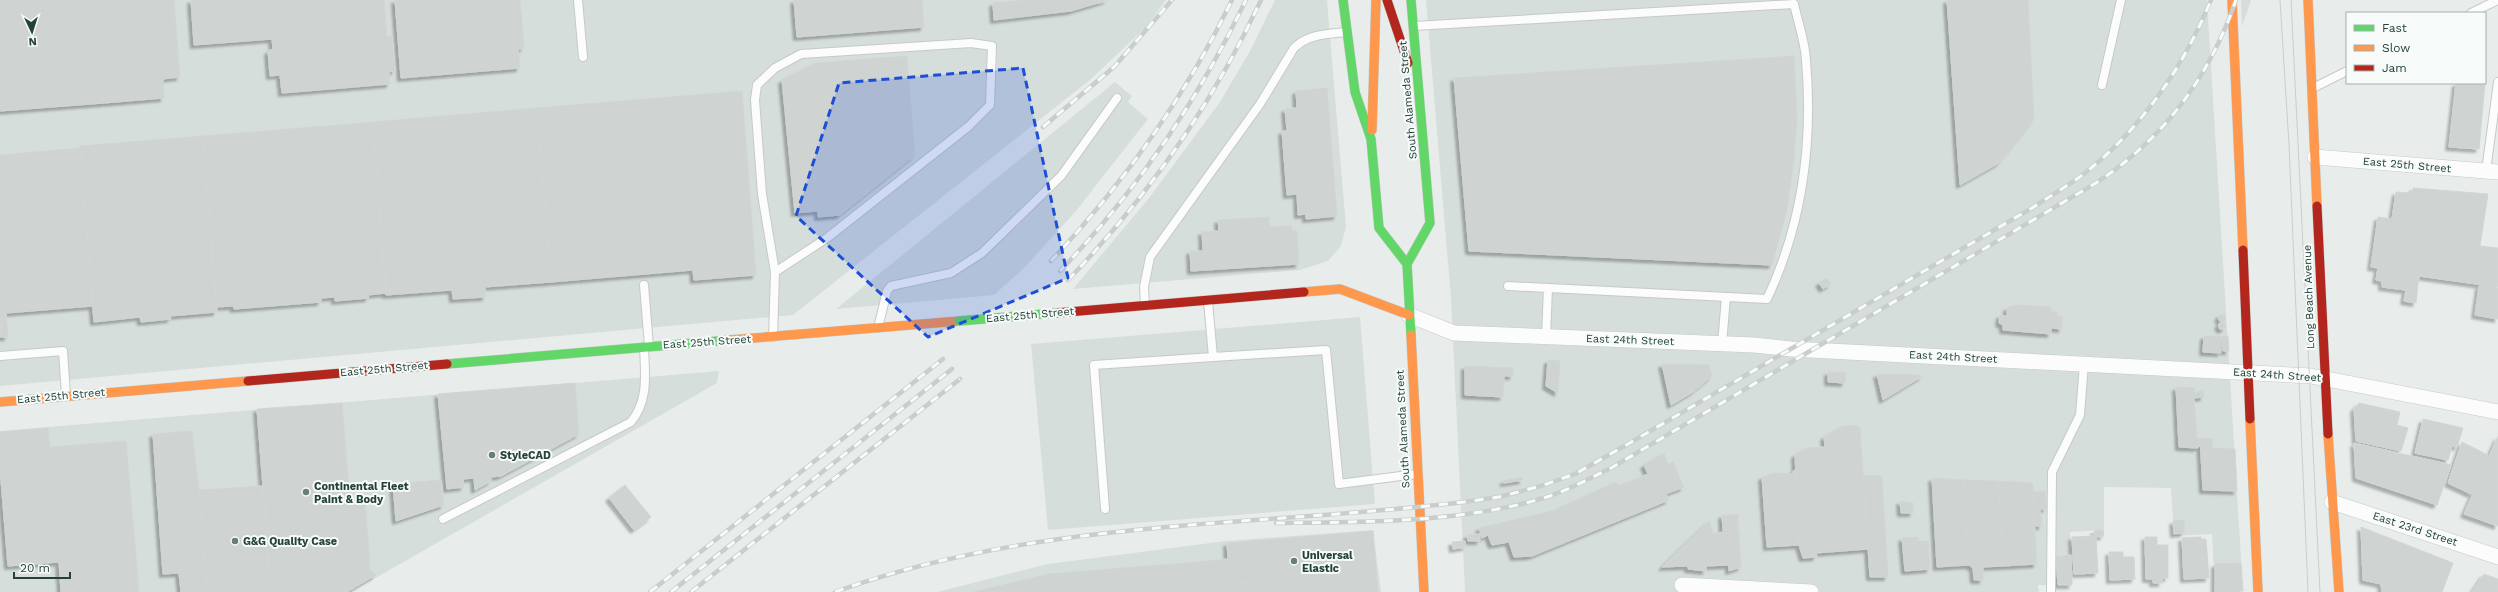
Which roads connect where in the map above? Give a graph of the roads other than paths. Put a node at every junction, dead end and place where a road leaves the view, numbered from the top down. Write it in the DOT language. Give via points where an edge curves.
graph roads {
  1 [pos="578,0"];
  2 [pos="1343,0"];
  3 [pos="1376,0"];
  4 [pos="1387,0"];
  5 [pos="1411,0"];
  6 [pos="2121,0"];
  7 [pos="2232,0"];
  8 [pos="2308,0"];
  9 [pos="2498,0"];
  10 [pos="2473,12"];
  11 [pos="1413,26"];
  12 [pos="1346,32"];
  13 [pos="583,57"];
  14 [pos="2346,71"];
  15 [pos="2498,82"];
  16 [pos="2102,86"];
  17 [pos="2312,88"];
  18 [pos="1117,98"];
  19 [pos="1420,100"];
  20 [pos="1372,139"];
  21 [pos="2315,157"];
  22 [pos="2492,171"];
  23 [pos="1407,264"];
  24 [pos="775,272"];
  25 [pos="644,285"];
  26 [pos="1508,286"];
  27 [pos="1548,288"];
  28 [pos="1726,297"];
  29 [pos="1208,300"];
  30 [pos="1145,306"];
  31 [pos="1409,314"];
  32 [pos="878,328"];
  33 [pos="1546,337"];
  34 [pos="773,338"];
  35 [pos="1722,344"];
  36 [pos="647,346"];
  37 [pos="0,356"];
  38 [pos="1212,357"];
  39 [pos="2084,364"];
  40 [pos="2247,373"];
  41 [pos="2324,378"];
  42 [pos="66,396"];
  43 [pos="0,402"];
  44 [pos="2498,412"];
  45 [pos="1419,473"];
  46 [pos="2332,502"];
  47 [pos="1105,509"];
  48 [pos="443,519"];
  49 [pos="2498,557"];
  50 [pos="1682,585"];
  51 [pos="1424,592"];
  52 [pos="1811,592"];
  53 [pos="2051,592"];
  54 [pos="2258,592"];
  55 [pos="2339,592"];
  1 -- 13 [label="lane"];
  2 -- 12 [label="main road"];
  3 -- 20 [label="main road"];
  4 -- 19 [label="main road"];
  5 -- 11 [label="main road, South Alameda Street"];
  6 -- 16 [label="lane"];
  7 -- 40 [label="main road"];
  8 -- 17 [label="main road, Long Beach Avenue"];
  9 -- 10 [label="lane"];
  11 -- 19 [label="main road, South Alameda Street"];
  11 -- 28 [label="lane" via="1794,4 1806,59 1807,119 1803,173 1794,229 1783,265 1767,299"];
  12 -- 20 [label="main road" via="1355,92"];
  12 -- 30 [label="lane" via="1302,40 1294,48 1260,104 1150,257 1144,288"];
  14 -- 17 [label="lane"];
  15 -- 22 [label="lane"];
  17 -- 21 [label="main road, Long Beach Avenue"];
  18 -- 32 [label="lane" via="1061,176 982,253 951,273 891,286 887,290"];
  19 -- 23 [label="main road, South Alameda Street" via="1430,223"];
  20 -- 23 [label="main road" via="1379,228"];
  21 -- 22 [label="street, East 25th Street"];
  21 -- 41 [label="main road, Long Beach Avenue"];
  23 -- 31 [label="main road, South Alameda Street"];
  24 -- 24 [label="lane" via="827,238 969,126 990,105 992,46 971,43 801,54 775,68 757,85 755,100 762,194"];
  24 -- 34 [label="lane"];
  25 -- 36 [label="lane"];
  26 -- 27 [label="lane"];
  27 -- 28 [label="lane"];
  27 -- 33 [label="lane"];
  28 -- 35 [label="lane"];
  29 -- 30 [label="main road, East 25th Street"];
  29 -- 31 [label="main road, East 25th Street" via="1340,289"];
  29 -- 38 [label="lane"];
  30 -- 32 [label="main road, East 25th Street, bridge"];
  31 -- 33 [label="street, East 24th Street" via="1454,333"];
  31 -- 45 [label="main road, South Alameda Street"];
  32 -- 34 [label="main road, East 25th Street"];
  33 -- 35 [label="street, East 24th Street"];
  34 -- 36 [label="main road, East 25th Street"];
  35 -- 39 [label="street, East 24th Street"];
  36 -- 42 [label="main road, East 25th Street"];
  36 -- 48 [label="lane" via="644,401 639,413 631,422"];
  37 -- 42 [label="lane" via="63,351"];
  38 -- 45 [label="lane" via="1326,350 1339,484"];
  38 -- 47 [label="lane" via="1094,365"];
  39 -- 40 [label="street, East 24th Street"];
  39 -- 53 [label="lane" via="2080,415 2052,472"];
  40 -- 41 [label="street, East 24th Street"];
  40 -- 54 [label="main road"];
  41 -- 44 [label="street, East 24th Street"];
  41 -- 46 [label="main road, Long Beach Avenue"];
  42 -- 43 [label="main road, East 25th Street"];
  45 -- 51 [label="main road, South Alameda Street" via="1418,507"];
  46 -- 49 [label="street, East 23rd Street"];
  46 -- 55 [label="main road, Long Beach Avenue"];
  50 -- 52 [label="street"];
}
